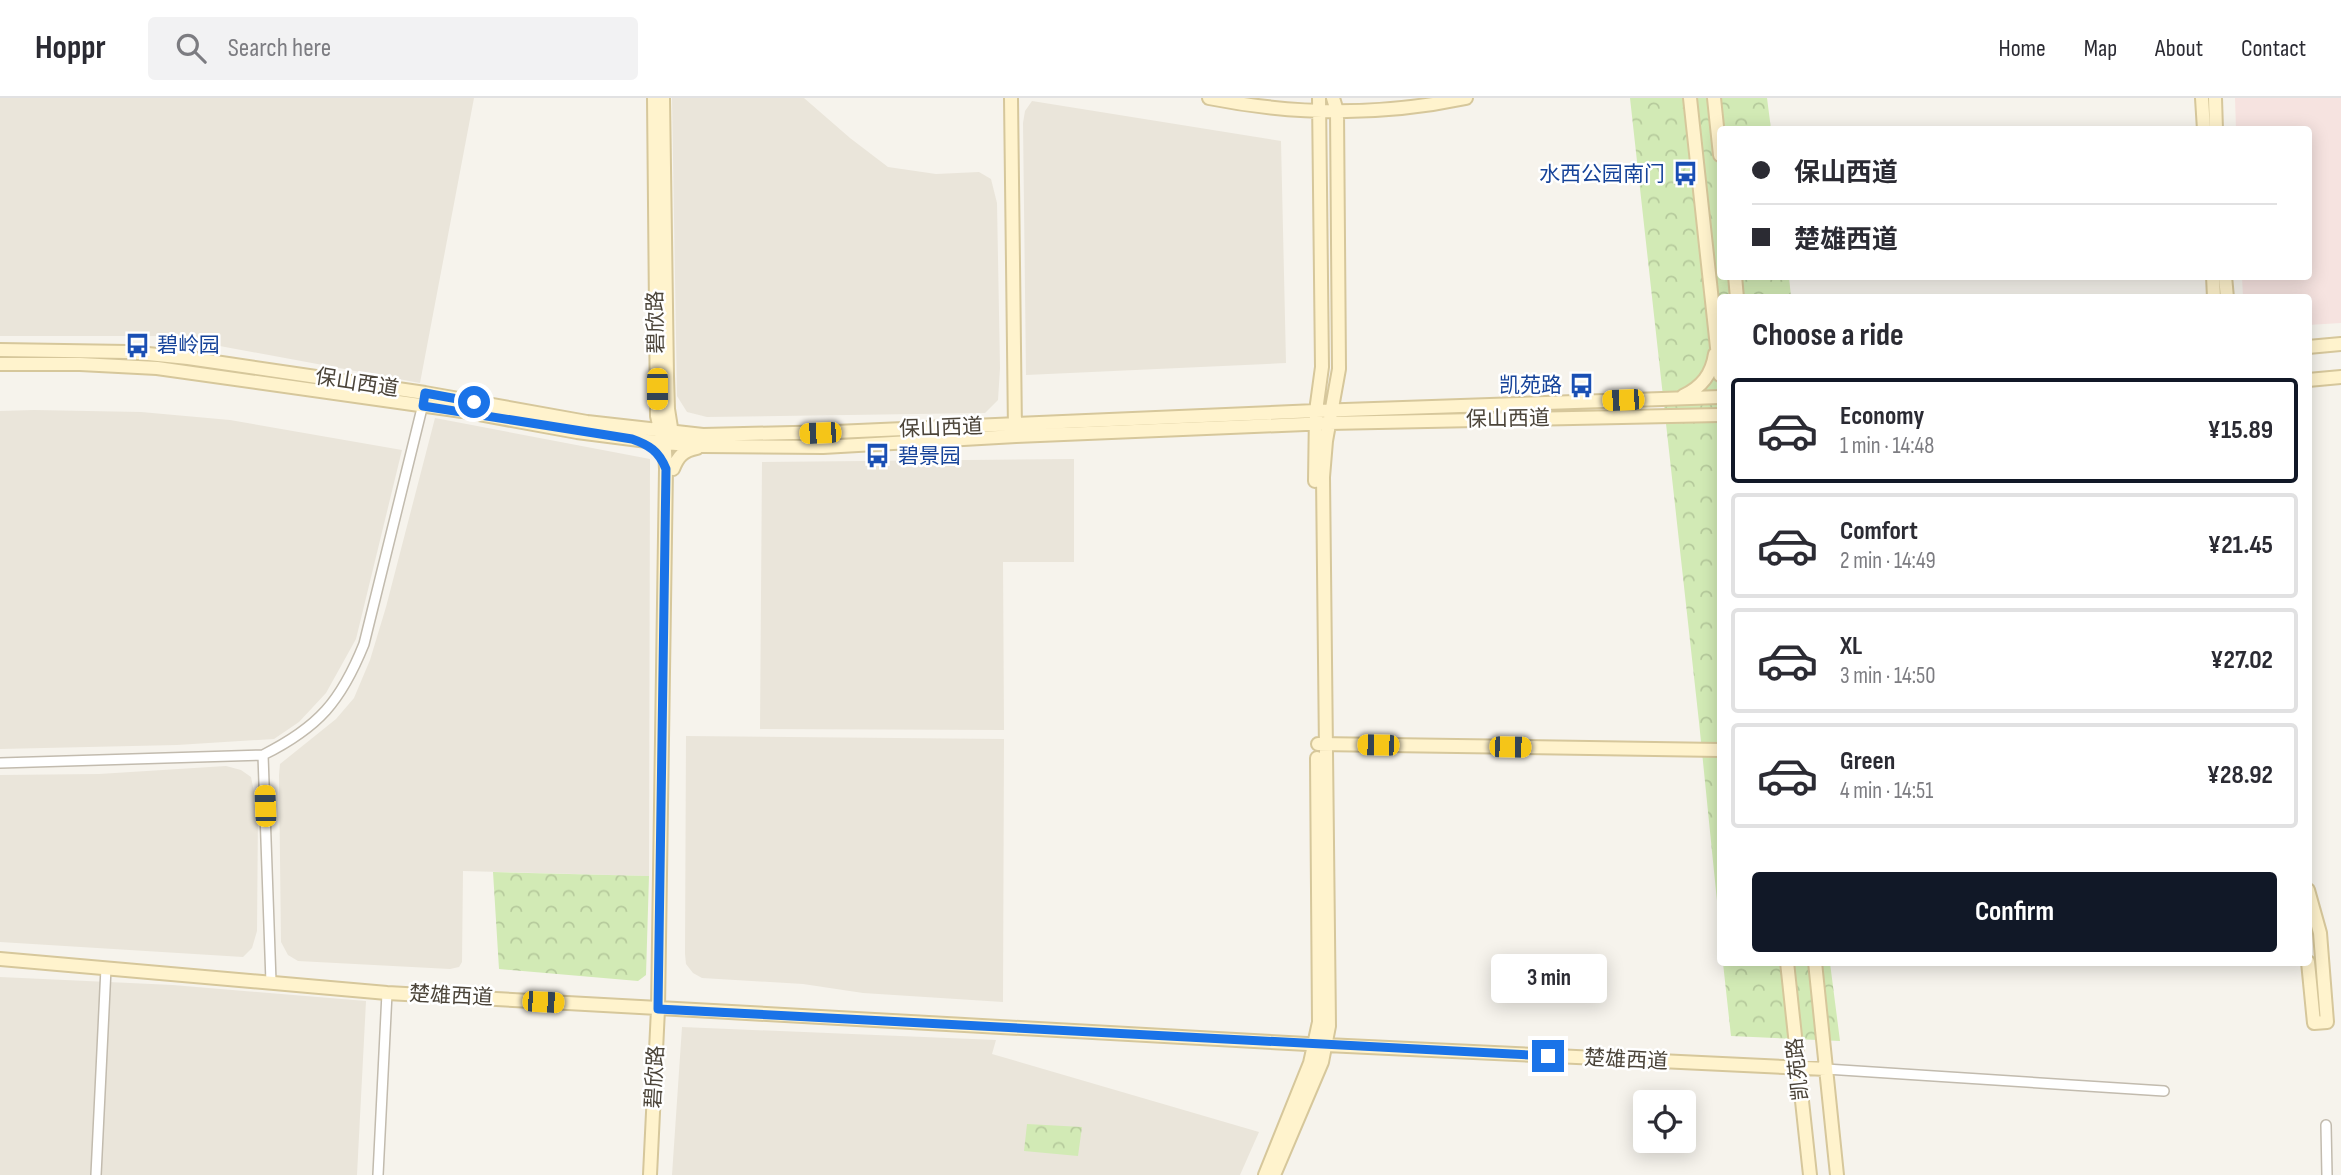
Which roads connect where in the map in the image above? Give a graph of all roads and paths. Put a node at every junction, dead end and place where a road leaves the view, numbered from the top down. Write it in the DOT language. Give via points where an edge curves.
graph roads {
  1 [pos="654,98"];
  2 [pos="663,98"];
  3 [pos="1012,98"];
  4 [pos="1209,98"];
  5 [pos="1466,98"];
  6 [pos="1690,98"];
  7 [pos="1714,98"];
  8 [pos="2202,98"];
  9 [pos="2214,98"];
  10 [pos="1335,104"];
  11 [pos="1320,105"];
  12 [pos="1717,126"];
  13 [pos="2204,126"];
  14 [pos="2216,126"];
  15 [pos="1717,344"];
  16 [pos="2341,344"];
  17 [pos="2312,347"];
  18 [pos="0,351"];
  19 [pos="0,365"];
  20 [pos="2341,377"];
  21 [pos="2312,380"];
  22 [pos="1717,397"];
  23 [pos="1676,398"];
  24 [pos="1717,399"];
  25 [pos="424,400"];
  26 [pos="1717,415"];
  27 [pos="1677,416"];
  28 [pos="1330,417"];
  29 [pos="1315,418"];
  30 [pos="1015,430"];
  31 [pos="633,433"];
  32 [pos="703,441"];
  33 [pos="668,448"];
  34 [pos="1321,744"];
  35 [pos="1717,750"];
  36 [pos="263,755"];
  37 [pos="0,764"];
  38 [pos="2312,906"];
  39 [pos="0,959"];
  40 [pos="1787,966"];
  41 [pos="1815,966"];
  42 [pos="2308,966"];
  43 [pos="106,968"];
  44 [pos="271,982"];
  45 [pos="387,993"];
  46 [pos="662,1009"];
  47 [pos="1321,1044"];
  48 [pos="1798,1068"];
  49 [pos="1826,1069"];
  50 [pos="2164,1091"];
  51 [pos="2326,1125"];
  52 [pos="96,1175"];
  53 [pos="378,1175"];
  54 [pos="650,1175"];
  55 [pos="657,1175"];
  56 [pos="1265,1175"];
  57 [pos="1274,1175"];
  58 [pos="1810,1175"];
  59 [pos="1838,1175"];
  60 [pos="2328,1175"];
  1 -- 33 [label="street, 碧欣路" via="657,416"];
  2 -- 33 [label="street, 碧欣路"];
  3 -- 30 [label="street"];
  4 -- 11 [label="street" via="1279,109"];
  5 -- 10 [label="street" via="1402,108"];
  6 -- 15 [label="street"];
  7 -- 12 [label="street"];
  8 -- 13 [label="street"];
  9 -- 14 [label="street"];
  10 -- 11 [label="street"];
  10 -- 28 [label="street" via="1339,369"];
  11 -- 29 [label="street" via="1322,367"];
  15 -- 23 [label="street" via="1712,369 1704,381"];
  16 -- 17 [label="street"];
  18 -- 25 [label="street, 保山西道" via="160,354"];
  19 -- 25 [label="street, 保山西道" via="157,368"];
  20 -- 21 [label="street"];
  22 -- 23 [label="street, 保山西道"];
  23 -- 28 [label="street, 保山西道"];
  24 -- 27 [label="street" via="1703,409"];
  25 -- 31 [label="street, 保山西道"];
  25 -- 36 [label="street" via="364,644 351,676 334,703 309,727"];
  26 -- 27 [label="street, 保山西道"];
  27 -- 28 [label="street, 保山西道"];
  28 -- 29 [label="street, 保山西道"];
  28 -- 34 [label="street" via="1323,477"];
  29 -- 30 [label="street, 保山西道"];
  29 -- 34 [label="street"];
  30 -- 32 [label="street, 保山西道"];
  31 -- 33 [label="street, 保山西道"];
  31 -- 33 [label="street" via="662,460"];
  32 -- 33 [label="street" via="688,438"];
  32 -- 33 [label="street" via="676,461"];
  33 -- 46 [label="street, 碧欣路"];
  34 -- 35 [label="street"];
  34 -- 47 [label="street"];
  36 -- 37 [label="street"];
  36 -- 44 [label="street"];
  38 -- 42 [label="street" via="2327,1022 2314,1023"];
  39 -- 43 [label="street, 楚雄西道"];
  40 -- 48 [label="street, 凯苑路"];
  41 -- 49 [label="street, 凯苑路"];
  43 -- 44 [label="street, 楚雄西道"];
  43 -- 52 [label="street"];
  44 -- 45 [label="street, 楚雄西道"];
  45 -- 46 [label="street, 楚雄西道"];
  45 -- 53 [label="street"];
  46 -- 47 [label="street, 楚雄西道"];
  46 -- 54 [label="street, 碧欣路"];
  46 -- 55 [label="street, 碧欣路"];
  47 -- 48 [label="street, 楚雄西道"];
  47 -- 56 [label="street"];
  47 -- 57 [label="street" via="1322,1062"];
  48 -- 49 [label="street, 楚雄西道"];
  48 -- 58 [label="street, 凯苑路"];
  49 -- 50 [label="street"];
  49 -- 59 [label="street, 凯苑路"];
  51 -- 60 [label="street"];
}
